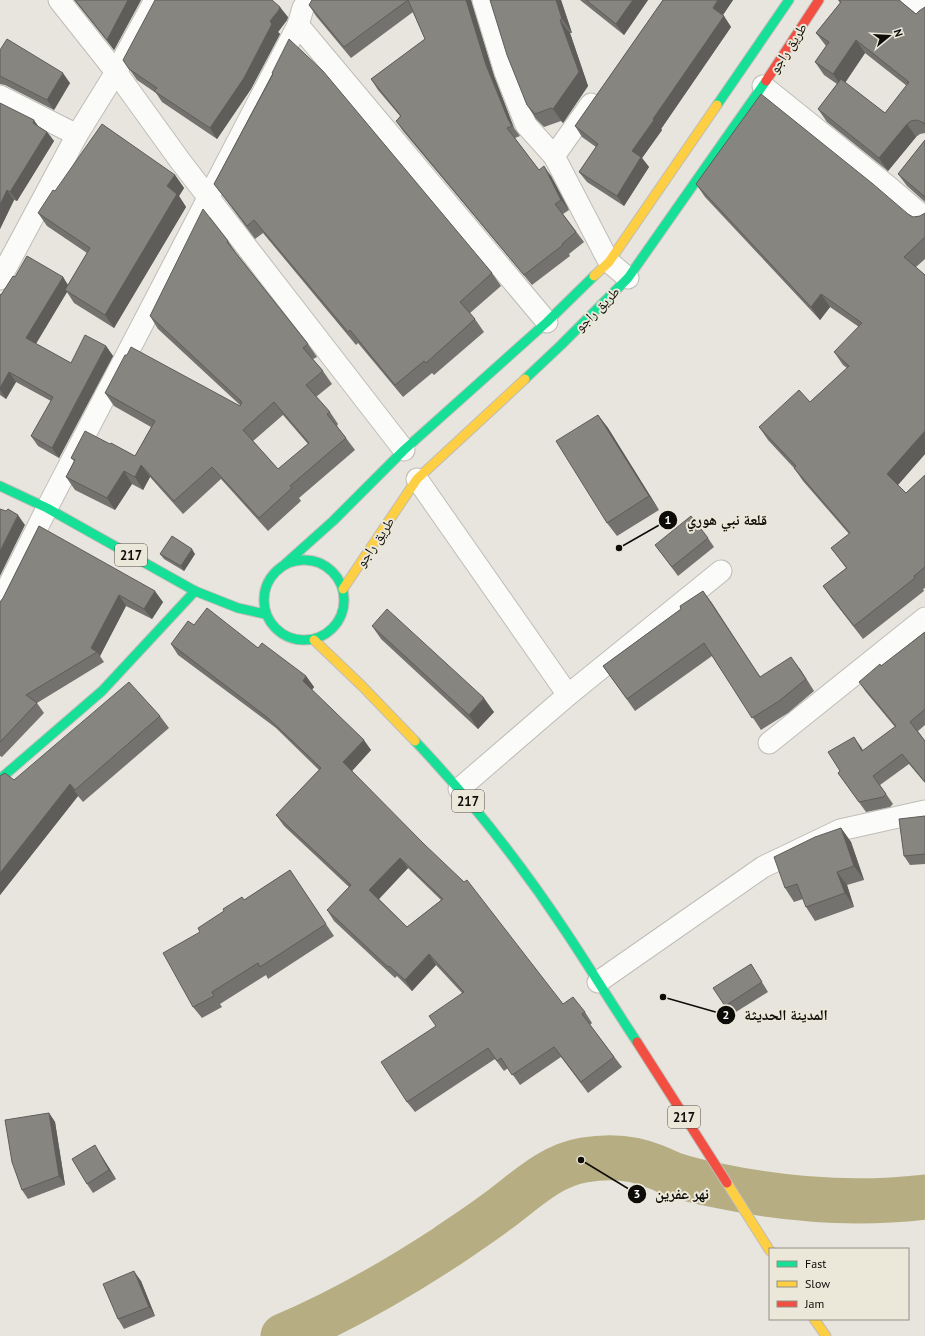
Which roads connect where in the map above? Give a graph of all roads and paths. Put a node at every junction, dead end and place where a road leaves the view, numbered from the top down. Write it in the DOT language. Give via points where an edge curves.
graph roads {
  1 [pos="59,0"];
  2 [pos="155,0"];
  3 [pos="483,0"];
  4 [pos="790,0"];
  5 [pos="819,0"];
  6 [pos="910,0"];
  7 [pos="301,8"];
  8 [pos="925,12"];
  9 [pos="116,72"];
  10 [pos="763,86"];
  11 [pos="600,91"];
  12 [pos="0,96"];
  13 [pos="78,135"];
  14 [pos="554,156"];
  15 [pos="208,196"];
  16 [pos="925,218"];
  17 [pos="609,262"];
  18 [pos="628,278"];
  19 [pos="0,279"];
  20 [pos="547,322"];
  21 [pos="404,450"];
  22 [pos="417,479"];
  23 [pos="0,486"];
  24 [pos="47,508"];
  25 [pos="285,564"];
  26 [pos="721,571"];
  27 [pos="343,589"];
  28 [pos="194,591"];
  29 [pos="0,603"];
  30 [pos="265,614"];
  31 [pos="925,618"];
  32 [pos="314,640"];
  33 [pos="568,695"];
  34 [pos="769,743"];
  35 [pos="0,779"];
  36 [pos="459,789"];
  37 [pos="925,811"];
  38 [pos="598,982"];
  39 [pos="769,1249"];
  40 [pos="815,1320"];
  41 [pos="826,1336"];
  1 -- 9 [label="street"];
  2 -- 9 [label="street"];
  3 -- 14 [label="street" via="505,72 526,125"];
  4 -- 17 [label="main road, طريق راجو"];
  5 -- 10 [label="main road, طريق راجو"];
  6 -- 8 [label="street"];
  7 -- 15 [label="street"];
  7 -- 20 [label="street"];
  9 -- 13 [label="street"];
  9 -- 15 [label="street"];
  10 -- 16 [label="street" via="895,182"];
  10 -- 18 [label="main road, طريق راجو"];
  11 -- 14 [label="street"];
  12 -- 13 [label="street"];
  13 -- 19 [label="street"];
  14 -- 17 [label="street"];
  15 -- 21 [label="street"];
  15 -- 24 [label="street"];
  17 -- 18 [label="street"];
  17 -- 20 [label="main road, طريق راجو"];
  18 -- 22 [label="main road, طريق راجو" via="561,345"];
  20 -- 21 [label="main road, طريق راجو"];
  21 -- 25 [label="main road, طريق راجو" via="333,521"];
  22 -- 27 [label="main road, طريق راجو"];
  22 -- 33 [label="street"];
  23 -- 24 [label="main road, 217"];
  24 -- 28 [label="main road, 217"];
  24 -- 29 [label="street"];
  25 -- 27 [label="main road" via="296,560 320,563 338,578"];
  25 -- 30 [label="main road" via="274,572 266,583 263,604"];
  26 -- 33 [label="street"];
  27 -- 32 [label="main road" via="343,611 339,620 324,636"];
  28 -- 30 [label="main road, 217" via="238,608"];
  28 -- 35 [label="main road" via="102,691"];
  30 -- 32 [label="main road" via="276,630 284,636 294,640"];
  31 -- 34 [label="street"];
  32 -- 36 [label="main road, 217" via="413,737"];
  33 -- 36 [label="street"];
  36 -- 38 [label="main road, 217" via="532,883"];
  37 -- 38 [label="street" via="840,830 763,867"];
  38 -- 39 [label="main road, 217"];
  40 -- 41 [label="main road"];
}
